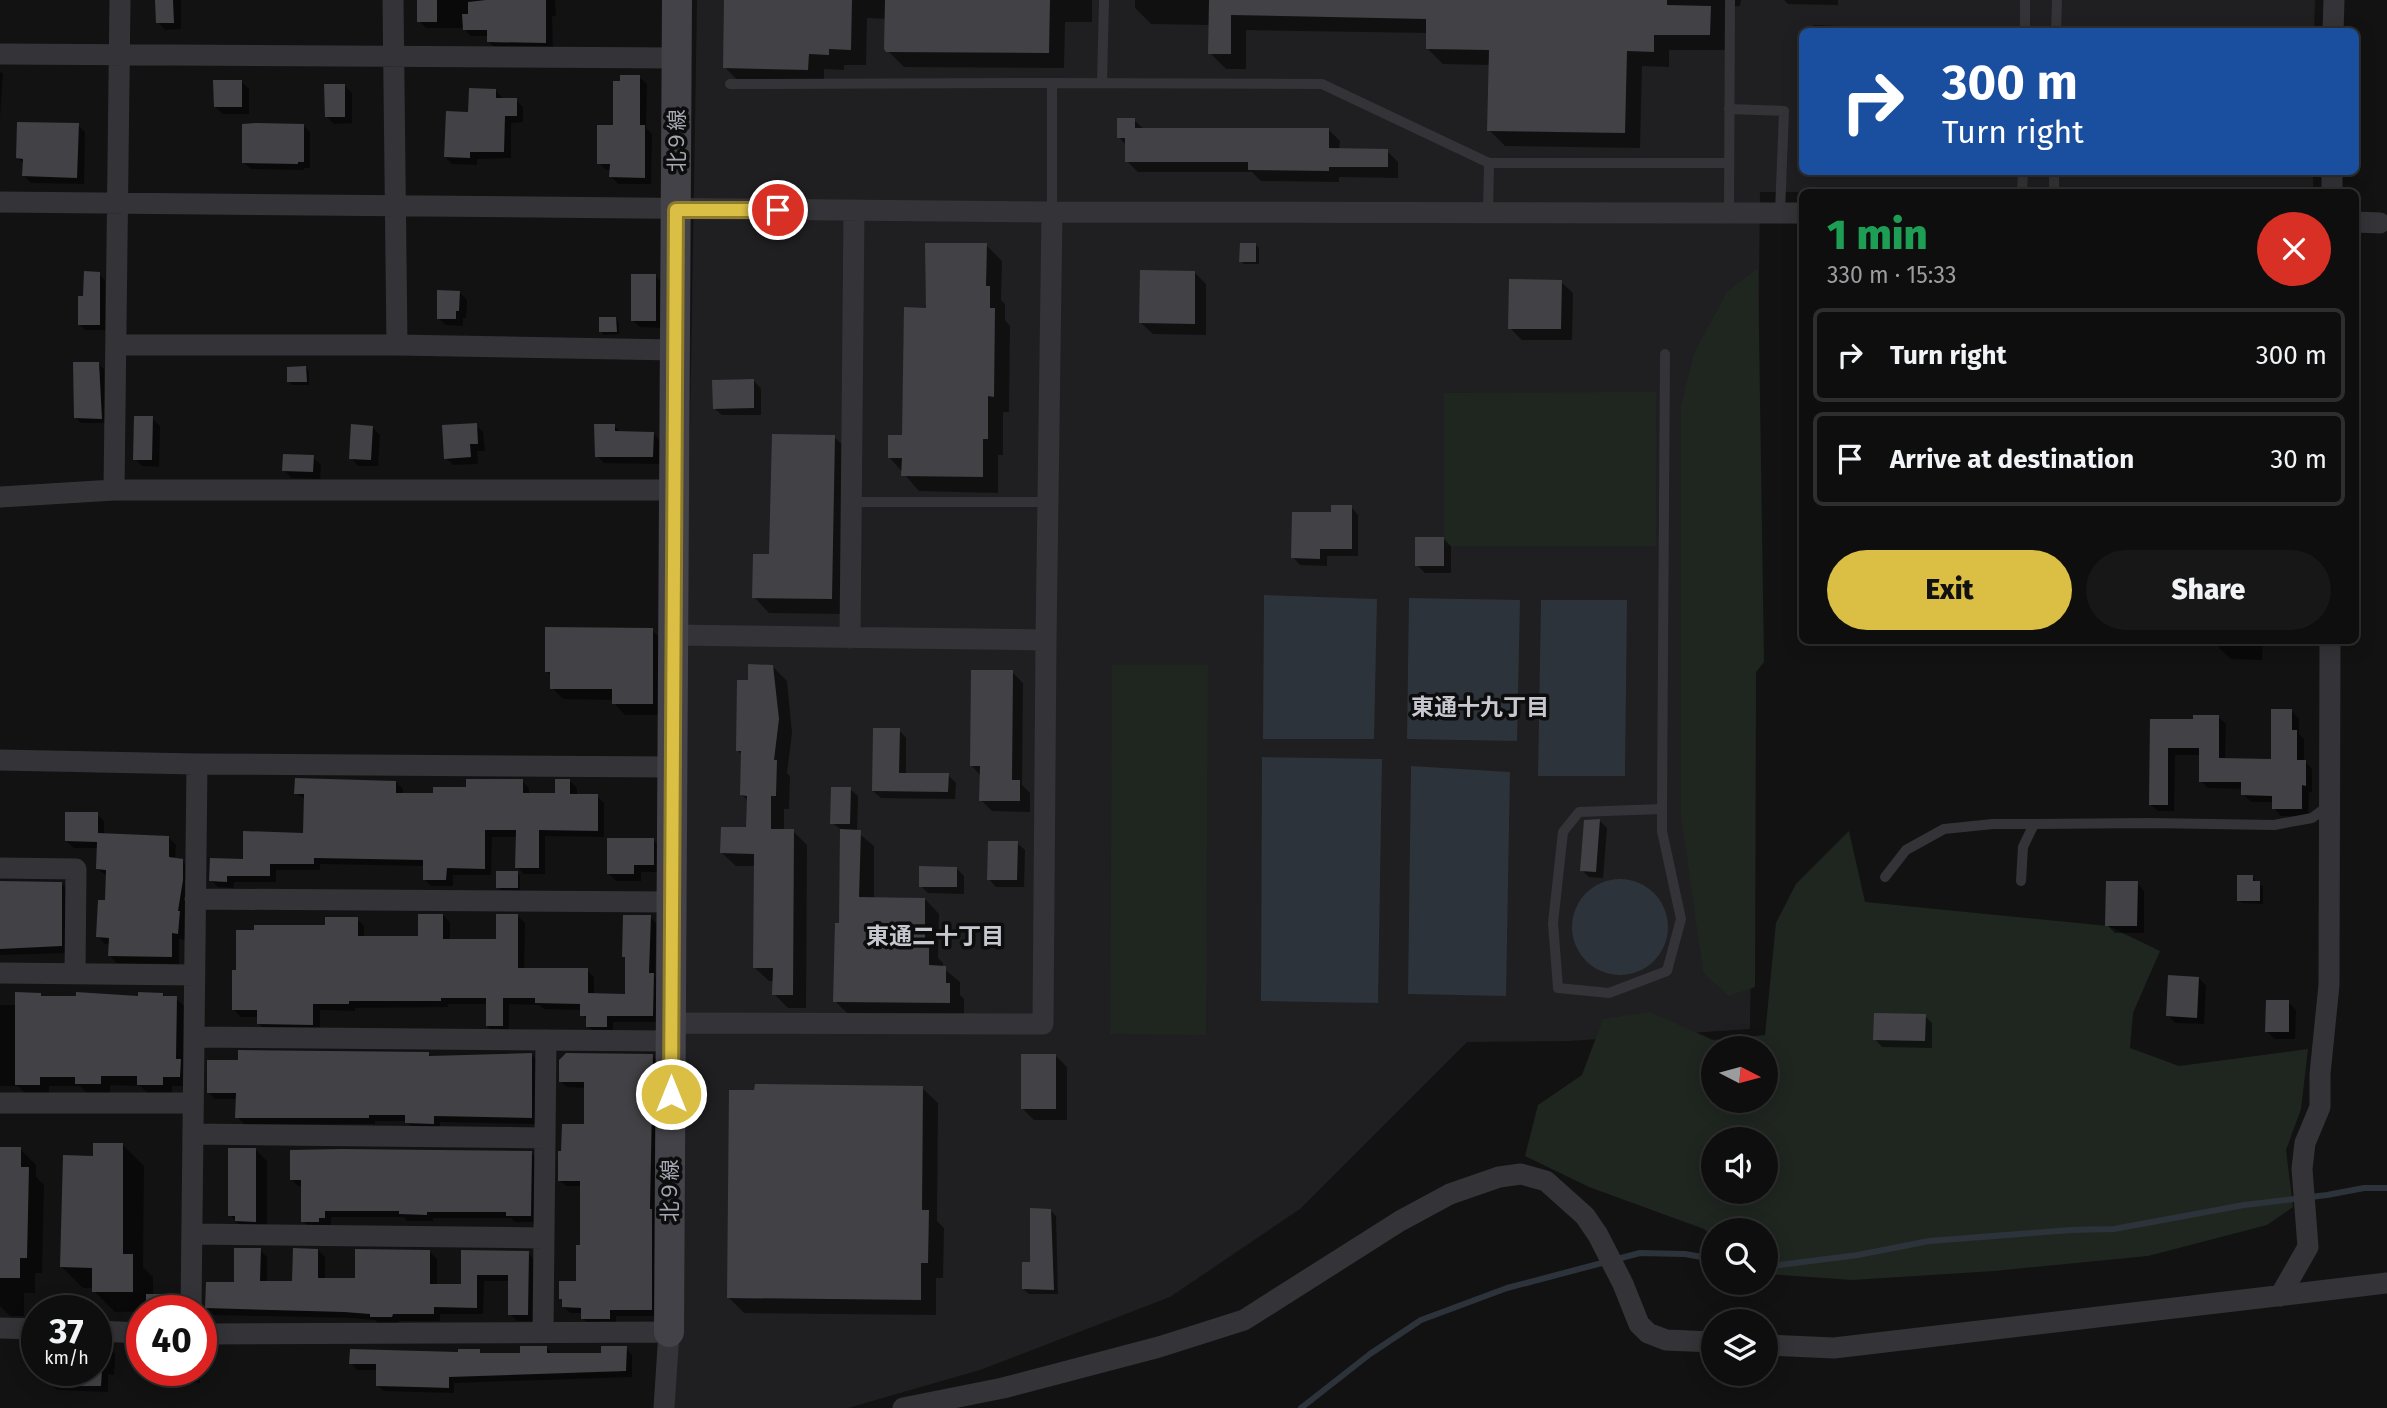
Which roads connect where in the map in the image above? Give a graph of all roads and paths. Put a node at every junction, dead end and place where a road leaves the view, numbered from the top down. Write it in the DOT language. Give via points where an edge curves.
graph roads {
  1 [pos="120,0"];
  2 [pos="393,0"];
  3 [pos="677,0"];
  4 [pos="1104,0"];
  5 [pos="1730,0"];
  6 [pos="2025,0"];
  7 [pos="2057,0"];
  8 [pos="2334,0"];
  9 [pos="2025,28"];
  10 [pos="2056,28"];
  11 [pos="2333,28"];
  12 [pos="0,54"];
  13 [pos="120,55"];
  14 [pos="394,57"];
  15 [pos="677,58"];
  16 [pos="730,83"];
  17 [pos="1052,83"];
  18 [pos="1102,83"];
  19 [pos="1729,109"];
  20 [pos="1489,163"];
  21 [pos="1729,163"];
  22 [pos="0,202"];
  23 [pos="118,204"];
  24 [pos="395,207"];
  25 [pos="676,210"];
  26 [pos="854,210"];
  27 [pos="1729,211"];
  28 [pos="1052,212"];
  29 [pos="1780,212"];
  30 [pos="1488,213"];
  31 [pos="1799,213"];
  32 [pos="2359,222"];
  33 [pos="2380,223"];
  34 [pos="116,345"];
  35 [pos="397,345"];
  36 [pos="675,350"];
  37 [pos="1665,354"];
  38 [pos="114,490"];
  39 [pos="674,490"];
  40 [pos="0,497"];
  41 [pos="852,502"];
  42 [pos="1049,502"];
  43 [pos="674,635"];
  44 [pos="850,638"];
  45 [pos="1046,640"];
  46 [pos="2330,644"];
  47 [pos="0,760"];
  48 [pos="197,764"];
  49 [pos="673,767"];
  50 [pos="2330,804"];
  51 [pos="1662,809"];
  52 [pos="2034,824"];
  53 [pos="0,868"];
  54 [pos="1885,877"];
  55 [pos="2021,881"];
  56 [pos="195,899"];
  57 [pos="672,902"];
  58 [pos="0,973"];
  59 [pos="75,974"];
  60 [pos="195,975"];
  61 [pos="671,1032"];
  62 [pos="194,1037"];
  63 [pos="547,1040"];
  64 [pos="0,1103"];
  65 [pos="193,1103"];
  66 [pos="193,1135"];
  67 [pos="545,1138"];
  68 [pos="192,1234"];
  69 [pos="544,1238"];
  70 [pos="2387,1283"];
  71 [pos="191,1295"];
  72 [pos="2280,1296"];
  73 [pos="0,1328"];
  74 [pos="21,1329"];
  75 [pos="543,1331"];
  76 [pos="669,1332"];
  77 [pos="217,1334"];
  78 [pos="1701,1341"];
  79 [pos="1778,1346"];
  80 [pos="664,1408"];
  81 [pos="903,1408"];
  1 -- 13 [label="street"];
  2 -- 14 [label="street"];
  3 -- 15 [label="street, 北９線"];
  4 -- 18 [label="lane"];
  5 -- 19 [label="lane"];
  6 -- 9 [label="lane"];
  7 -- 10 [label="lane"];
  8 -- 11 [label="street"];
  12 -- 13 [label="street"];
  13 -- 14 [label="street"];
  13 -- 23 [label="street"];
  14 -- 15 [label="street"];
  14 -- 24 [label="street"];
  15 -- 25 [label="street, 北９線"];
  16 -- 17 [label="lane"];
  17 -- 18 [label="lane"];
  17 -- 28 [label="lane"];
  18 -- 20 [label="lane" via="1322,84"];
  19 -- 21 [label="lane"];
  19 -- 29 [label="lane" via="1784,111"];
  20 -- 21 [label="lane"];
  20 -- 30 [label="lane"];
  21 -- 27 [label="lane"];
  22 -- 23 [label="street"];
  23 -- 24 [label="street"];
  23 -- 34 [label="street"];
  24 -- 25 [label="street"];
  24 -- 35 [label="street"];
  25 -- 26 [label="street"];
  25 -- 36 [label="street, 北９線"];
  26 -- 28 [label="street"];
  26 -- 41 [label="street"];
  27 -- 29 [label="street"];
  27 -- 30 [label="street"];
  28 -- 30 [label="street"];
  28 -- 42 [label="street"];
  29 -- 31 [label="street"];
  32 -- 33 [label="street"];
  34 -- 35 [label="street"];
  34 -- 38 [label="street"];
  35 -- 36 [label="street"];
  36 -- 39 [label="street, 北９線"];
  37 -- 51 [label="lane"];
  38 -- 39 [label="street"];
  38 -- 40 [label="street"];
  39 -- 43 [label="street, 北９線"];
  41 -- 42 [label="lane"];
  41 -- 44 [label="street"];
  42 -- 45 [label="street"];
  43 -- 44 [label="street"];
  43 -- 49 [label="street, 北９線"];
  44 -- 45 [label="street"];
  45 -- 61 [label="street" via="1043,1024"];
  46 -- 50 [label="street"];
  47 -- 48 [label="street"];
  48 -- 49 [label="street"];
  48 -- 56 [label="street"];
  49 -- 57 [label="street, 北９線"];
  50 -- 52 [label="lane" via="2312,818 2274,825"];
  50 -- 72 [label="street" via="2329,985 2320,1107 2305,1143 2302,1170 2308,1247"];
  51 -- 51 [label="lane" via="1662,831 1681,919 1667,971 1609,993 1558,988 1553,923 1563,832 1579,812"];
  52 -- 54 [label="lane" via="1944,829 1906,850"];
  52 -- 55 [label="lane" via="2023,847"];
  53 -- 59 [label="street" via="76,869"];
  56 -- 57 [label="street"];
  56 -- 60 [label="street"];
  57 -- 61 [label="street, 北９線"];
  58 -- 59 [label="street"];
  59 -- 60 [label="street"];
  60 -- 62 [label="street"];
  61 -- 63 [label="street"];
  61 -- 76 [label="street, 北９線"];
  62 -- 63 [label="street"];
  62 -- 65 [label="street"];
  63 -- 67 [label="street"];
  64 -- 65 [label="street"];
  65 -- 66 [label="street"];
  66 -- 67 [label="street"];
  66 -- 68 [label="street"];
  67 -- 69 [label="street"];
  68 -- 69 [label="street"];
  68 -- 71 [label="street"];
  69 -- 75 [label="street"];
  70 -- 72 [label="street"];
  72 -- 79 [label="street" via="1834,1348"];
  73 -- 74 [label="street"];
  75 -- 76 [label="street"];
  75 -- 77 [label="street"];
  76 -- 80 [label="street"];
  78 -- 81 [label="street" via="1666,1340 1648,1333 1639,1324 1623,1283 1585,1216 1546,1181 1521,1174 1450,1194 1244,1320 1003,1388"];
}
